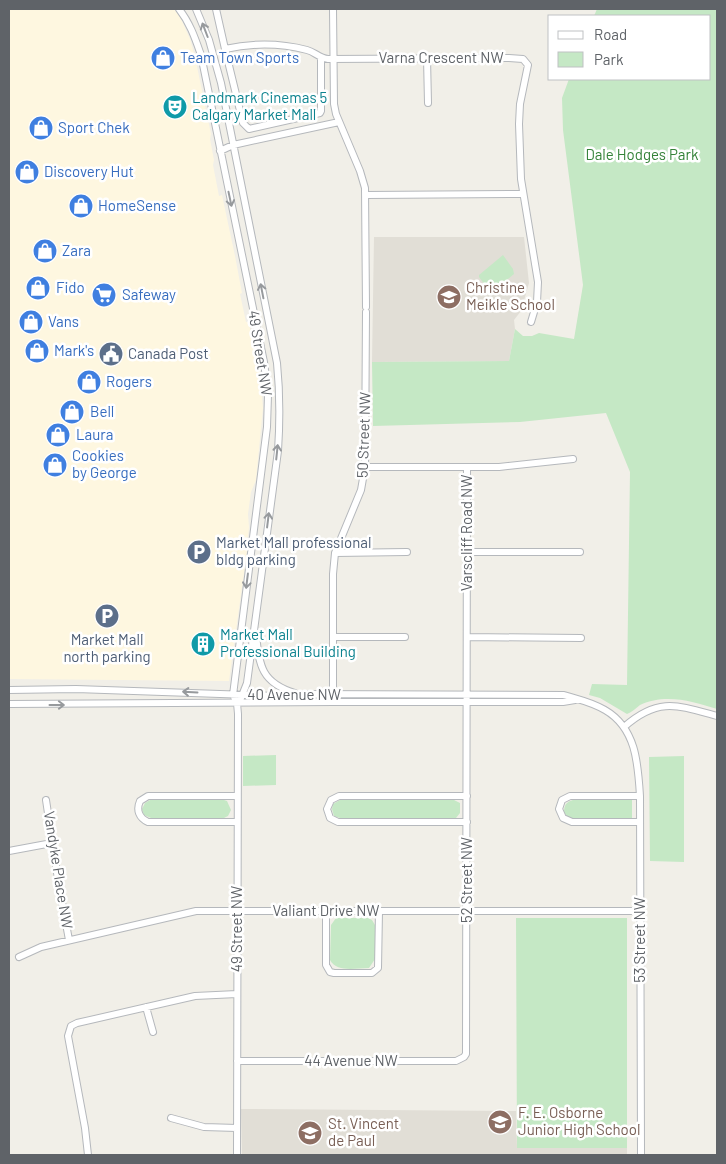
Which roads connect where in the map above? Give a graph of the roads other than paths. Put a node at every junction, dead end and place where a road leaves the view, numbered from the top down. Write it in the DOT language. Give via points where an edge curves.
graph roads {
  1 [pos="180,9"];
  2 [pos="196,9"];
  3 [pos="216,9"];
  4 [pos="333,9"];
  5 [pos="225,49"];
  6 [pos="321,58"];
  7 [pos="334,58"];
  8 [pos="427,58"];
  9 [pos="428,103"];
  10 [pos="339,122"];
  11 [pos="218,143"];
  12 [pos="233,145"];
  13 [pos="220,151"];
  14 [pos="523,194"];
  15 [pos="366,195"];
  16 [pos="531,322"];
  17 [pos="573,459"];
  18 [pos="365,467"];
  19 [pos="467,467"];
  20 [pos="407,552"];
  21 [pos="467,552"];
  22 [pos="580,552"];
  23 [pos="335,553"];
  24 [pos="255,620"];
  25 [pos="333,637"];
  26 [pos="405,637"];
  27 [pos="467,637"];
  28 [pos="581,638"];
  29 [pos="9,690"];
  30 [pos="298,694"];
  31 [pos="233,695"];
  32 [pos="244,695"];
  33 [pos="333,698"];
  34 [pos="467,698"];
  35 [pos="237,703"];
  36 [pos="9,704"];
  37 [pos="717,716"];
  38 [pos="624,727"];
  39 [pos="237,796"];
  40 [pos="467,796"];
  41 [pos="640,796"];
  42 [pos="46,800"];
  43 [pos="237,822"];
  44 [pos="467,822"];
  45 [pos="640,822"];
  46 [pos="52,843"];
  47 [pos="9,852"];
  48 [pos="237,911"];
  49 [pos="326,911"];
  50 [pos="379,911"];
  51 [pos="467,911"];
  52 [pos="640,911"];
  53 [pos="69,940"];
  54 [pos="19,957"];
  55 [pos="237,994"];
  56 [pos="146,1007"];
  57 [pos="153,1032"];
  58 [pos="464,1058"];
  59 [pos="237,1061"];
  60 [pos="171,1118"];
  61 [pos="237,1128"];
  62 [pos="88,1155"];
  63 [pos="237,1155"];
  64 [pos="641,1155"];
  1 -- 11 [label="street, 49 Street NW" via="201,55"];
  12 -- 2 [label="street, 49 Street NW, one-way" via="221,83"];
  3 -- 5 [label="street"];
  4 -- 7 [label="street, 50 Street NW"];
  5 -- 6 [label="street" via="263,44 306,50"];
  5 -- 6 [label="street" via="243,123 250,129 320,113"];
  6 -- 7 [label="street, Varna Crescent NW"];
  7 -- 8 [label="street, Varna Crescent NW"];
  7 -- 10 [label="street, 50 Street NW" via="334,104"];
  8 -- 9 [label="street"];
  8 -- 14 [label="street, Varna Crescent NW" via="509,58 523,59 528,65 519,124"];
  10 -- 12 [label="street"];
  10 -- 15 [label="street, 50 Street NW" via="360,171"];
  11 -- 12 [label="street"];
  11 -- 13 [label="street, 49 Street NW"];
  12 -- 13 [label="street"];
  24 -- 12 [label="street, 49 Street NW, one-way" via="278,451 279,388 275,353"];
  13 -- 31 [label="street, 49 Street NW, one-way" via="268,395 267,427"];
  14 -- 15 [label="street"];
  14 -- 16 [label="street, Varna Crescent NW" via="538,282"];
  15 -- 18 [label="street, 50 Street NW"];
  17 -- 19 [label="street"];
  18 -- 19 [label="street, Varscliff Road NW"];
  18 -- 23 [label="street, 50 Street NW" via="361,490"];
  19 -- 21 [label="street, Varscliff Road NW"];
  20 -- 23 [label="street"];
  21 -- 22 [label="street"];
  21 -- 27 [label="street, Varscliff Road NW"];
  23 -- 25 [label="street, 50 Street NW"];
  24 -- 30 [label="street" via="258,656 267,678 276,686"];
  24 -- 32 [label="street, 49 Street NW"];
  25 -- 26 [label="street"];
  25 -- 33 [label="street, 50 Street NW"];
  27 -- 28 [label="street"];
  27 -- 34 [label="street, Varscliff Road NW"];
  31 -- 29 [label="street, 40 Avenue NW, one-way" via="61,688"];
  30 -- 32 [label="street, 40 Avenue NW"];
  30 -- 33 [label="street, 40 Avenue NW"];
  31 -- 32 [label="street, 40 Avenue NW"];
  31 -- 35 [label="street, 49 Street NW"];
  32 -- 35 [label="street"];
  33 -- 34 [label="street, 40 Avenue NW"];
  33 -- 35 [label="street, 40 Avenue NW"];
  34 -- 38 [label="street, 40 Avenue NW" via="578,700 605,710"];
  34 -- 40 [label="street, 52 Street NW"];
  36 -- 35 [label="street, 40 Avenue NW, one-way"];
  35 -- 39 [label="street, 49 Street NW"];
  37 -- 38 [label="street" via="683,707 662,706 642,713"];
  38 -- 41 [label="street, 53 Street NW" via="635,751"];
  39 -- 43 [label="street, 49 Street NW"];
  39 -- 43 [label="street" via="151,796 140,801 138,810 148,822"];
  40 -- 44 [label="street, 52 Street NW"];
  40 -- 44 [label="street" via="339,796 331,800 327,809 330,818 338,822"];
  41 -- 45 [label="street, 53 Street NW"];
  41 -- 45 [label="street" via="570,796 562,800 559,809 563,818 572,822"];
  42 -- 46 [label="street, Vandyke Place NW"];
  43 -- 48 [label="street, 49 Street NW"];
  44 -- 51 [label="street, 52 Street NW"];
  45 -- 52 [label="street, 53 Street NW"];
  46 -- 47 [label="street"];
  46 -- 53 [label="street, Vandyke Place NW"];
  48 -- 49 [label="street, Valiant Drive NW"];
  48 -- 53 [label="street, Valiant Drive NW" via="188,912"];
  48 -- 55 [label="street, 49 Street NW"];
  49 -- 50 [label="street, Valiant Drive NW"];
  49 -- 50 [label="street" via="327,968 334,973 372,973 379,965"];
  50 -- 51 [label="street, Valiant Drive NW"];
  51 -- 52 [label="street, Valiant Drive NW"];
  51 -- 58 [label="street, 52 Street NW" via="467,1049"];
  52 -- 64 [label="street, 53 Street NW"];
  53 -- 54 [label="street, Valiant Drive NW"];
  55 -- 56 [label="street" via="206,994"];
  55 -- 59 [label="street, 49 Street NW"];
  56 -- 57 [label="street"];
  56 -- 62 [label="street" via="77,1023 69,1030"];
  58 -- 59 [label="street, 44 Avenue NW" via="456,1061"];
  59 -- 61 [label="street, 49 Street NW"];
  60 -- 61 [label="street" via="204,1127"];
  61 -- 63 [label="street, 49 Street NW"];
}
